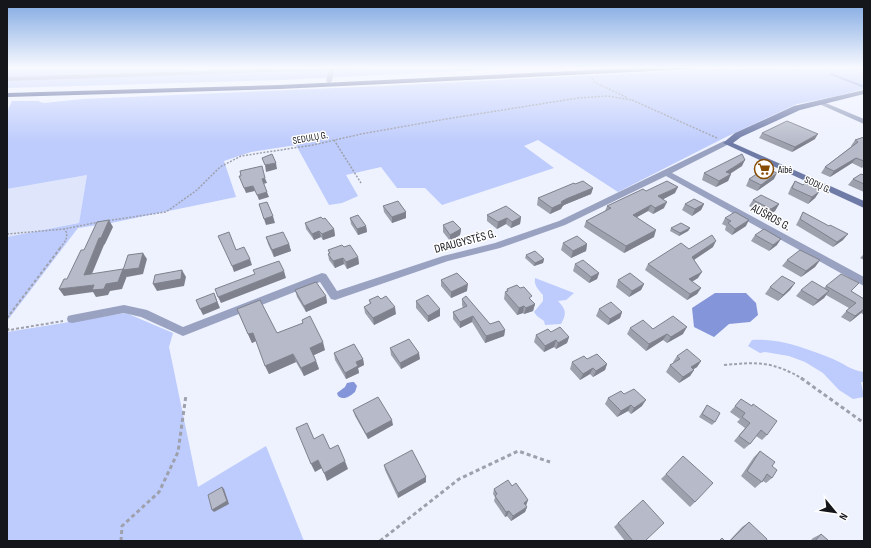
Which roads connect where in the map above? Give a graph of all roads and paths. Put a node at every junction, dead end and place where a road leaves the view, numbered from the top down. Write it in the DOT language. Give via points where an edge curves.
graph roads {
  1 [pos="82,93"];
  2 [pos="616,93"];
  3 [pos="861,93"];
  4 [pos="7,95"];
  5 [pos="632,100"];
  6 [pos="819,102"];
  7 [pos="864,122"];
  8 [pos="334,140"];
  9 [pos="727,143"];
  10 [pos="667,173"];
  11 [pos="361,183"];
  12 [pos="864,205"];
  13 [pos="64,229"];
  14 [pos="7,234"];
  15 [pos="864,282"];
  16 [pos="7,318"];
  17 [pos="72,319"];
  18 [pos="7,328"];
  19 [pos="724,365"];
  20 [pos="186,395"];
  21 [pos="864,423"];
  22 [pos="550,462"];
  23 [pos="120,541"];
  24 [pos="380,541"];
  1 -- 4 [label="highway"];
  2 -- 5 [label="path"];
  3 -- 6 [label="street, DRAUGYSTĖS G."];
  5 -- 8 [label="path, SEDULŲ G." via="607,96 578,98"];
  5 -- 9 [label="path"];
  6 -- 7 [label="street"];
  6 -- 9 [label="street, DRAUGYSTĖS G." via="797,108 738,135"];
  8 -- 11 [label="path"];
  8 -- 13 [label="path, SEDULŲ G." via="241,156 220,167 197,190 166,212"];
  9 -- 10 [label="street, DRAUGYSTĖS G."];
  9 -- 12 [label="street, SODŲ G."];
  10 -- 15 [label="street, AUŠROS G."];
  10 -- 17 [label="street, DRAUGYSTĖS G." via="562,223 497,246 446,258 335,296 322,277 183,332 143,313 124,309"];
  13 -- 14 [label="path, SEDULŲ G."];
  13 -- 16 [label="path" via="67,233 66,240"];
  17 -- 18 [label="path" via="9,330"];
  19 -- 21 [label="path" via="757,362 783,369 798,376"];
  20 -- 23 [label="path" via="178,452 159,492 122,526"];
  22 -- 24 [label="path" via="518,451 459,479"];
}
